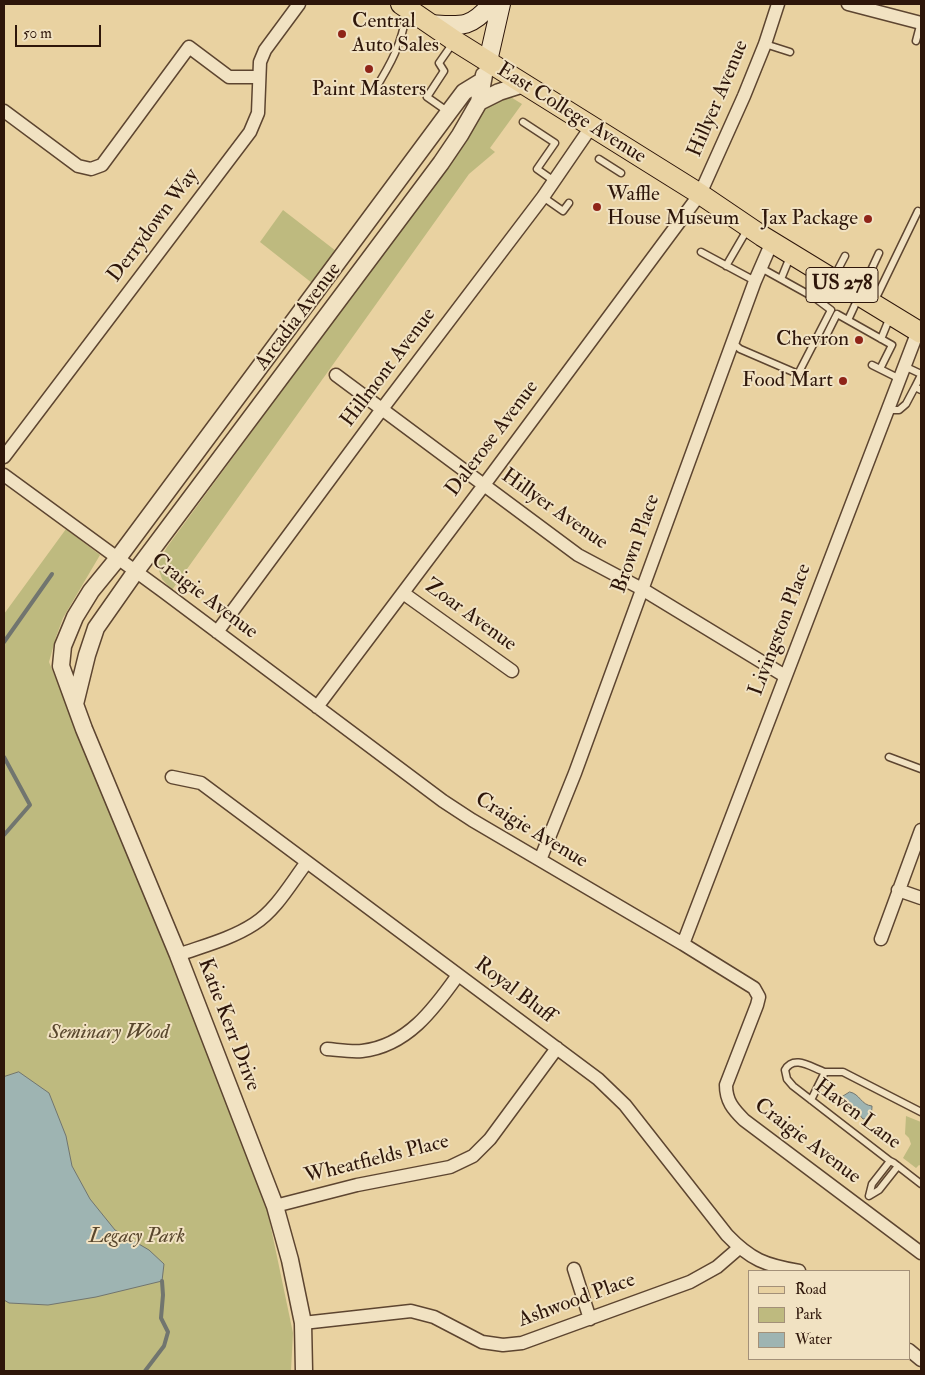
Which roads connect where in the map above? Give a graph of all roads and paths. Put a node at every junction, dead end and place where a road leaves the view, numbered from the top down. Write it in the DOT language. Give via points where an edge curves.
graph roads {
  1 [pos="299,4"];
  2 [pos="491,4"];
  3 [pos="501,4"];
  4 [pos="778,4"];
  5 [pos="848,4"];
  6 [pos="406,5"];
  7 [pos="921,22"];
  8 [pos="430,24"];
  9 [pos="455,41"];
  10 [pos="916,41"];
  11 [pos="765,44"];
  12 [pos="790,52"];
  13 [pos="488,61"];
  14 [pos="258,77"];
  15 [pos="482,81"];
  16 [pos="524,84"];
  17 [pos="374,91"];
  18 [pos="479,102"];
  19 [pos="4,111"];
  20 [pos="448,112"];
  21 [pos="523,122"];
  22 [pos="592,127"];
  23 [pos="599,159"];
  24 [pos="621,173"];
  25 [pos="554,181"];
  26 [pos="700,194"];
  27 [pos="543,197"];
  28 [pos="569,203"];
  29 [pos="918,211"];
  30 [pos="749,228"];
  31 [pos="772,242"];
  32 [pos="701,252"];
  33 [pos="879,253"];
  34 [pos="791,254"];
  35 [pos="845,256"];
  36 [pos="726,266"];
  37 [pos="761,268"];
  38 [pos="830,278"];
  39 [pos="781,279"];
  40 [pos="755,281"];
  41 [pos="815,298"];
  42 [pos="866,300"];
  43 [pos="891,314"];
  44 [pos="848,320"];
  45 [pos="919,332"];
  46 [pos="881,339"];
  47 [pos="824,340"];
  48 [pos="733,344"];
  49 [pos="872,365"];
  50 [pos="904,366"];
  51 [pos="880,370"];
  52 [pos="336,375"];
  53 [pos="921,375"];
  54 [pos="900,378"];
  55 [pos="918,389"];
  56 [pos="382,409"];
  57 [pos="887,410"];
  58 [pos="4,457"];
  59 [pos="4,475"];
  60 [pos="484,485"];
  61 [pos="118,558"];
  62 [pos="136,571"];
  63 [pos="642,589"];
  64 [pos="404,593"];
  65 [pos="217,632"];
  66 [pos="512,671"];
  67 [pos="785,676"];
  68 [pos="76,704"];
  69 [pos="317,707"];
  70 [pos="889,757"];
  71 [pos="921,769"];
  72 [pos="172,777"];
  73 [pos="921,830"];
  74 [pos="540,860"];
  75 [pos="307,862"];
  76 [pos="898,890"];
  77 [pos="921,898"];
  78 [pos="881,939"];
  79 [pos="683,944"];
  80 [pos="178,955"];
  81 [pos="458,975"];
  82 [pos="557,1048"];
  83 [pos="328,1049"];
  84 [pos="825,1072"];
  85 [pos="811,1100"];
  86 [pos="921,1112"];
  87 [pos="890,1160"];
  88 [pos="898,1166"];
  89 [pos="921,1184"];
  90 [pos="869,1196"];
  91 [pos="275,1206"];
  92 [pos="860,1208"];
  93 [pos="739,1248"];
  94 [pos="921,1253"];
  95 [pos="574,1269"];
  96 [pos="794,1270"];
  97 [pos="590,1319"];
  98 [pos="304,1322"];
  99 [pos="910,1351"];
  100 [pos="921,1360"];
  101 [pos="304,1371"];
  1 -- 14 [label="street, Derrydown Way" via="265,50"];
  2 -- 8 [label="main road" via="472,22"];
  3 -- 13 [label="main road"];
  4 -- 11 [label="street, Hillyer Avenue"];
  5 -- 7 [label="street"];
  6 -- 8 [label="main road, East College Avenue / US 278"];
  6 -- 17 [label="lane" via="402,38"];
  7 -- 10 [label="lane"];
  8 -- 9 [label="main road, East College Avenue / US 278"];
  9 -- 13 [label="main road, East College Avenue / US 278"];
  9 -- 20 [label="lane" via="439,63 444,71 427,97"];
  11 -- 12 [label="lane"];
  11 -- 26 [label="street, Hillyer Avenue"];
  13 -- 15 [label="street, Arcadia Avenue"];
  13 -- 16 [label="main road, East College Avenue / US 278"];
  14 -- 19 [label="street" via="229,77 189,47 102,165 91,169 78,166"];
  14 -- 58 [label="street, Derrydown Way" via="258,113 250,132"];
  15 -- 18 [label="street, Arcadia Avenue"];
  15 -- 20 [label="street, Arcadia Avenue" via="464,92"];
  16 -- 18 [label="street"];
  16 -- 22 [label="main road, East College Avenue / US 278"];
  18 -- 62 [label="street, Arcadia Avenue" via="441,163"];
  20 -- 61 [label="street, Arcadia Avenue"];
  21 -- 25 [label="lane" via="555,144 537,169"];
  22 -- 25 [label="street, Hillmont Avenue"];
  22 -- 26 [label="main road, East College Avenue / US 278"];
  23 -- 24 [label="lane"];
  25 -- 27 [label="street, Hillmont Avenue"];
  26 -- 30 [label="main road, East College Avenue / US 278"];
  26 -- 60 [label="street, Dalerose Avenue"];
  27 -- 28 [label="lane" via="563,212"];
  27 -- 56 [label="street, Hillmont Avenue"];
  29 -- 42 [label="lane"];
  30 -- 31 [label="main road, East College Avenue / US 278"];
  30 -- 36 [label="lane"];
  31 -- 34 [label="main road, East College Avenue / US 278"];
  31 -- 37 [label="street, Brown Place"];
  32 -- 36 [label="lane"];
  33 -- 42 [label="lane"];
  34 -- 38 [label="main road, East College Avenue / US 278"];
  34 -- 39 [label="lane"];
  35 -- 38 [label="lane"];
  36 -- 40 [label="lane"];
  37 -- 39 [label="lane"];
  37 -- 40 [label="street, Brown Place"];
  38 -- 41 [label="lane"];
  38 -- 42 [label="main road, East College Avenue / US 278"];
  39 -- 41 [label="lane"];
  40 -- 48 [label="street, Brown Place"];
  41 -- 48 [label="lane" via="831,310 798,374"];
  42 -- 43 [label="main road, East College Avenue / US 278"];
  42 -- 44 [label="lane"];
  43 -- 45 [label="main road, East College Avenue / US 278"];
  43 -- 46 [label="lane"];
  44 -- 46 [label="lane"];
  44 -- 47 [label="lane" via="838,314"];
  45 -- 50 [label="street, Livingston Place"];
  46 -- 51 [label="lane" via="892,345"];
  48 -- 63 [label="street, Brown Place"];
  49 -- 51 [label="lane"];
  50 -- 53 [label="lane"];
  50 -- 54 [label="street, Livingston Place"];
  51 -- 54 [label="lane"];
  52 -- 56 [label="street, Hillyer Avenue"];
  53 -- 55 [label="lane"];
  54 -- 57 [label="street, Livingston Place"];
  55 -- 57 [label="lane" via="899,410"];
  56 -- 60 [label="street, Hillyer Avenue"];
  56 -- 65 [label="street, Hillmont Avenue"];
  57 -- 67 [label="street, Livingston Place"];
  59 -- 61 [label="street, Craigie Avenue"];
  60 -- 63 [label="street, Hillyer Avenue" via="578,555"];
  60 -- 64 [label="street, Dalerose Avenue"];
  61 -- 62 [label="street, Craigie Avenue"];
  61 -- 68 [label="street, Katie Kerr Drive" via="79,610 63,646 61,666"];
  62 -- 65 [label="street, Craigie Avenue"];
  62 -- 68 [label="street" via="96,628"];
  63 -- 67 [label="street, Hillyer Avenue"];
  63 -- 74 [label="street, Brown Place"];
  64 -- 66 [label="street, Zoar Avenue"];
  64 -- 69 [label="street, Dalerose Avenue"];
  65 -- 69 [label="street, Craigie Avenue"];
  67 -- 79 [label="street, Livingston Place"];
  68 -- 80 [label="street, Katie Kerr Drive"];
  69 -- 74 [label="street, Craigie Avenue" via="442,801"];
  70 -- 71 [label="lane"];
  72 -- 75 [label="street, Royal Bluff" via="201,783"];
  73 -- 76 [label="street"];
  74 -- 79 [label="street, Craigie Avenue"];
  75 -- 80 [label="street" via="272,909 255,924 225,939"];
  75 -- 81 [label="street, Royal Bluff"];
  76 -- 77 [label="street"];
  76 -- 78 [label="street"];
  79 -- 92 [label="street, Craigie Avenue" via="750,985 759,997 726,1085 726,1096 732,1109"];
  80 -- 91 [label="street, Katie Kerr Drive"];
  81 -- 82 [label="street, Royal Bluff"];
  81 -- 83 [label="street" via="416,1027 390,1043 362,1051"];
  82 -- 91 [label="street, Wheatfields Place" via="490,1139 473,1156 450,1167 357,1185"];
  82 -- 93 [label="street, Royal Bluff" via="598,1078 624,1105"];
  84 -- 85 [label="lane"];
  84 -- 85 [label="lane, Haven Lane" via="801,1062 789,1064 785,1070 792,1086"];
  84 -- 86 [label="lane" via="843,1072"];
  85 -- 87 [label="lane, Haven Lane"];
  87 -- 88 [label="lane, Haven Lane"];
  87 -- 90 [label="lane" via="872,1184"];
  88 -- 89 [label="lane, Haven Lane"];
  88 -- 90 [label="lane" via="879,1190"];
  90 -- 92 [label="lane"];
  91 -- 98 [label="street, Katie Kerr Drive"];
  92 -- 94 [label="street, Craigie Avenue"];
  93 -- 96 [label="street, Royal Bluff" via="753,1258"];
  93 -- 97 [label="street, Ashwood Place" via="717,1267 690,1282"];
  95 -- 97 [label="street"];
  97 -- 98 [label="street, Ashwood Place" via="522,1343 503,1345 482,1342 434,1317 411,1311"];
  98 -- 101 [label="street, Katie Kerr Drive"];
  99 -- 100 [label="street"];
}
